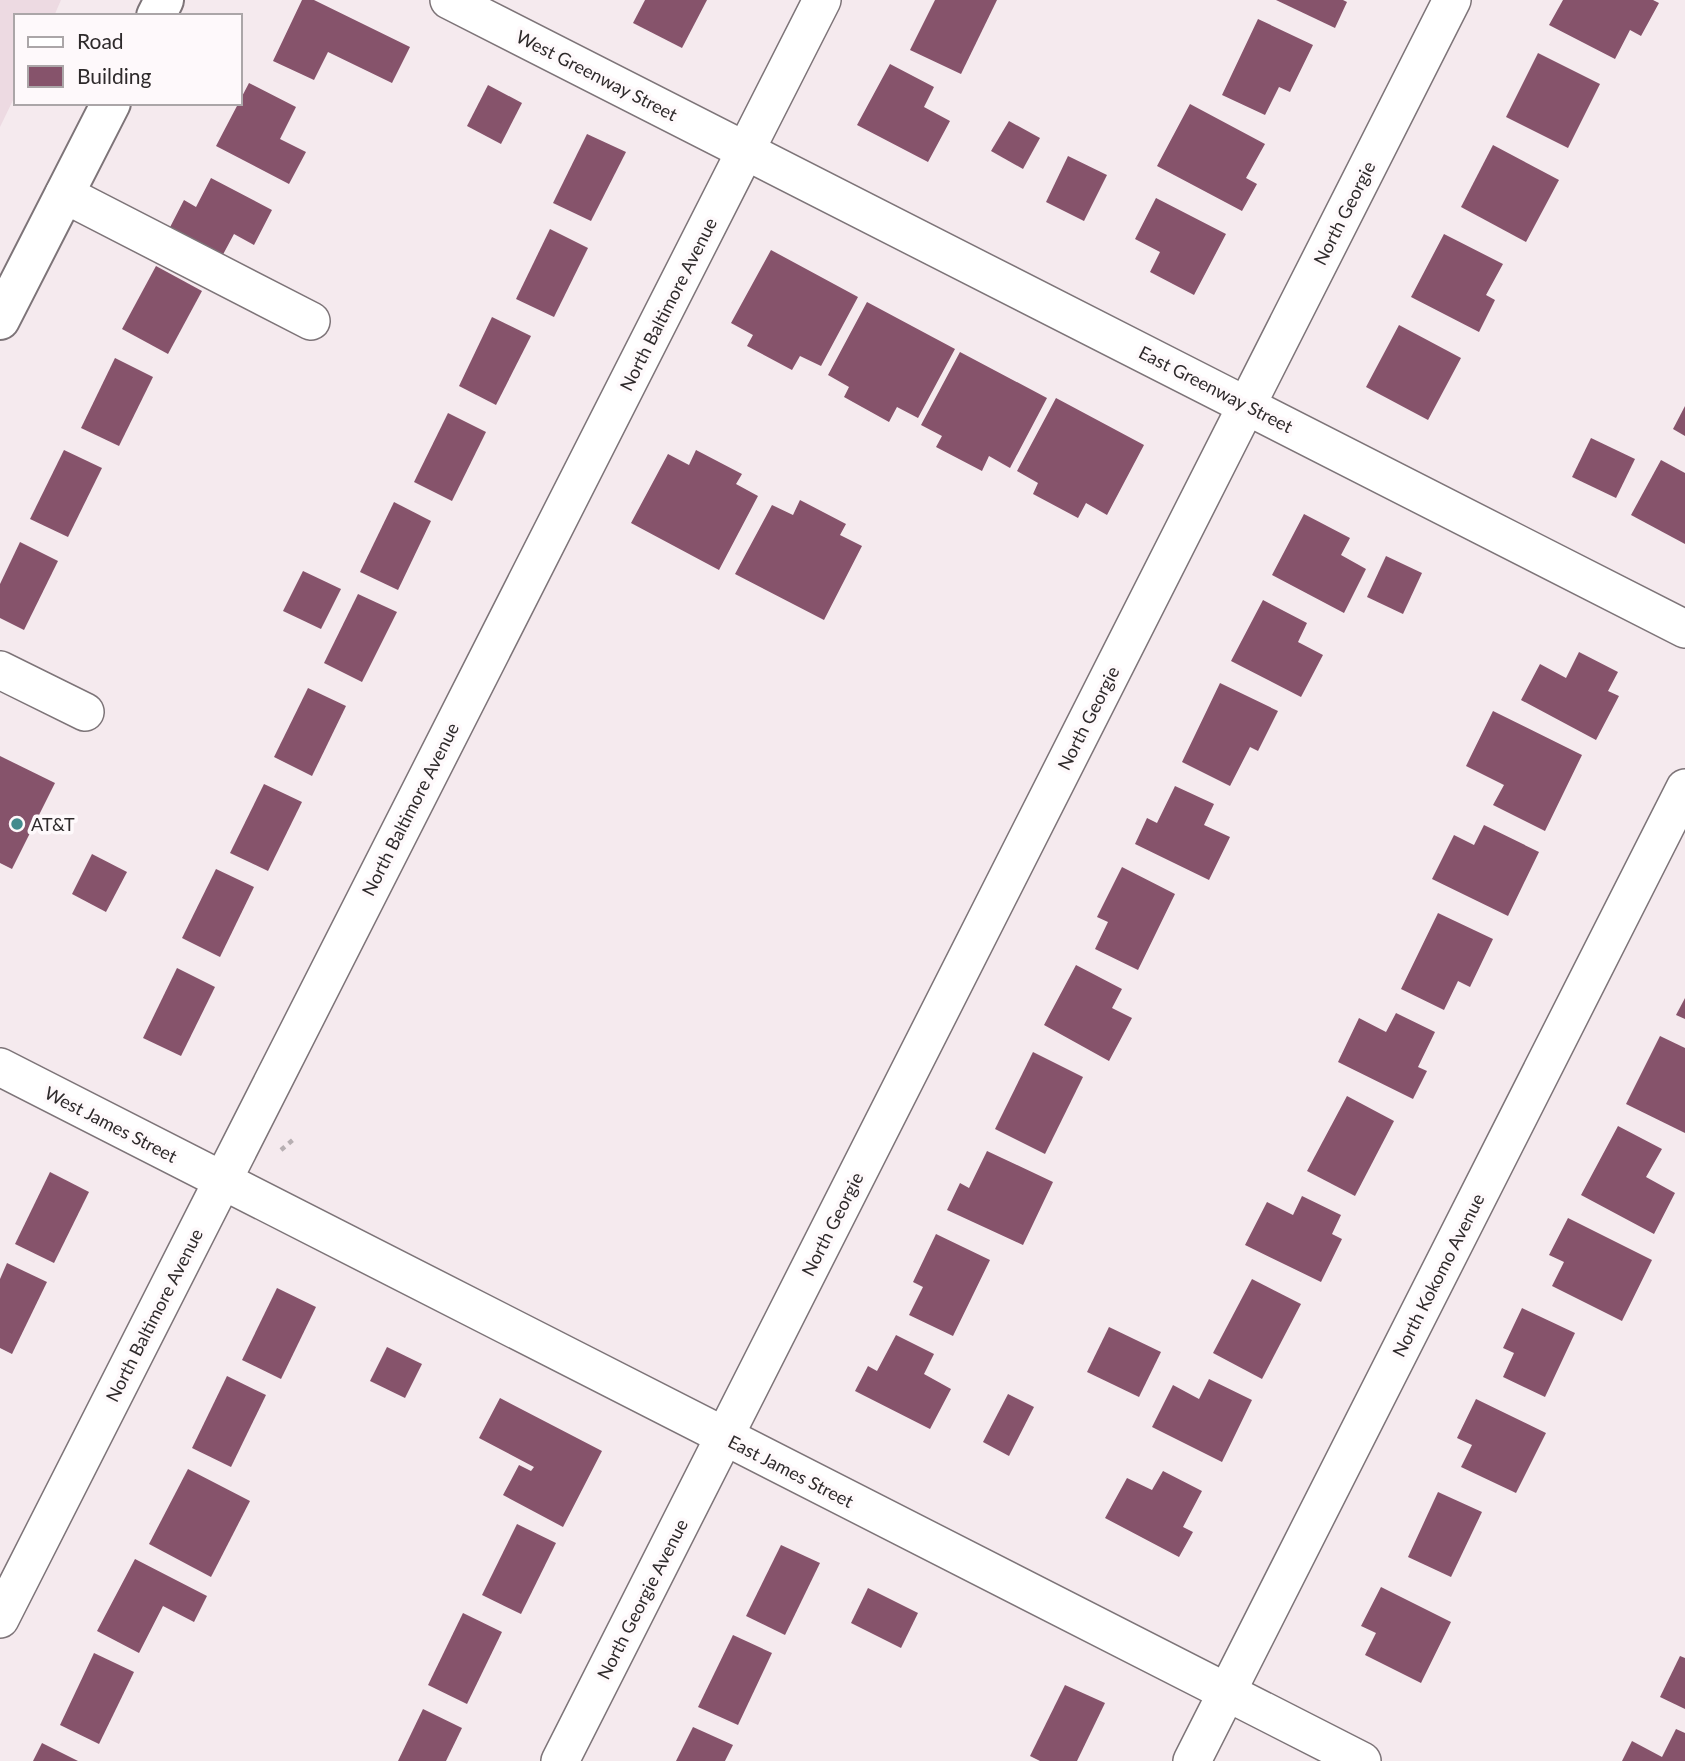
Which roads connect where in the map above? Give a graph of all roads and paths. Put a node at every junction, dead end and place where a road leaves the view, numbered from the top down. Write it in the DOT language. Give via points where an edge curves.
graph roads {
  1 [pos="449,0"];
  2 [pos="822,0"];
  3 [pos="1452,0"];
  4 [pos="110,105"];
  5 [pos="746,150"];
  6 [pos="64,194"];
  7 [pos="0,320"];
  8 [pos="311,321"];
  9 [pos="1247,405"];
  10 [pos="1685,629"];
  11 [pos="0,670"];
  12 [pos="85,712"];
  13 [pos="1685,788"];
  14 [pos="0,1067"];
  15 [pos="221,1180"];
  16 [pos="724,1437"];
  17 [pos="0,1619"];
  18 [pos="1227,1693"];
  19 [pos="560,1761"];
  20 [pos="1192,1761"];
  21 [pos="1362,1761"];
  1 -- 5 [label="street, West Greenway Street"];
  2 -- 5 [label="street, North Baltimore Avenue"];
  3 -- 9 [label="street, North Georgie"];
  4 -- 6 [label="main road"];
  5 -- 9 [label="street, East Greenway Street"];
  5 -- 15 [label="street, North Baltimore Avenue"];
  6 -- 7 [label="main road"];
  6 -- 8 [label="street"];
  9 -- 10 [label="street, East Greenway Street"];
  9 -- 16 [label="street, North Georgie"];
  11 -- 12 [label="street"];
  13 -- 18 [label="street, North Kokomo Avenue"];
  14 -- 15 [label="street, West James Street"];
  15 -- 16 [label="street, East James Street"];
  15 -- 17 [label="street, North Baltimore Avenue"];
  16 -- 18 [label="street, East James Street"];
  16 -- 19 [label="street, North Georgie Avenue"];
  18 -- 20 [label="street, North Kokomo Avenue"];
  18 -- 21 [label="street, East James Street"];
}
